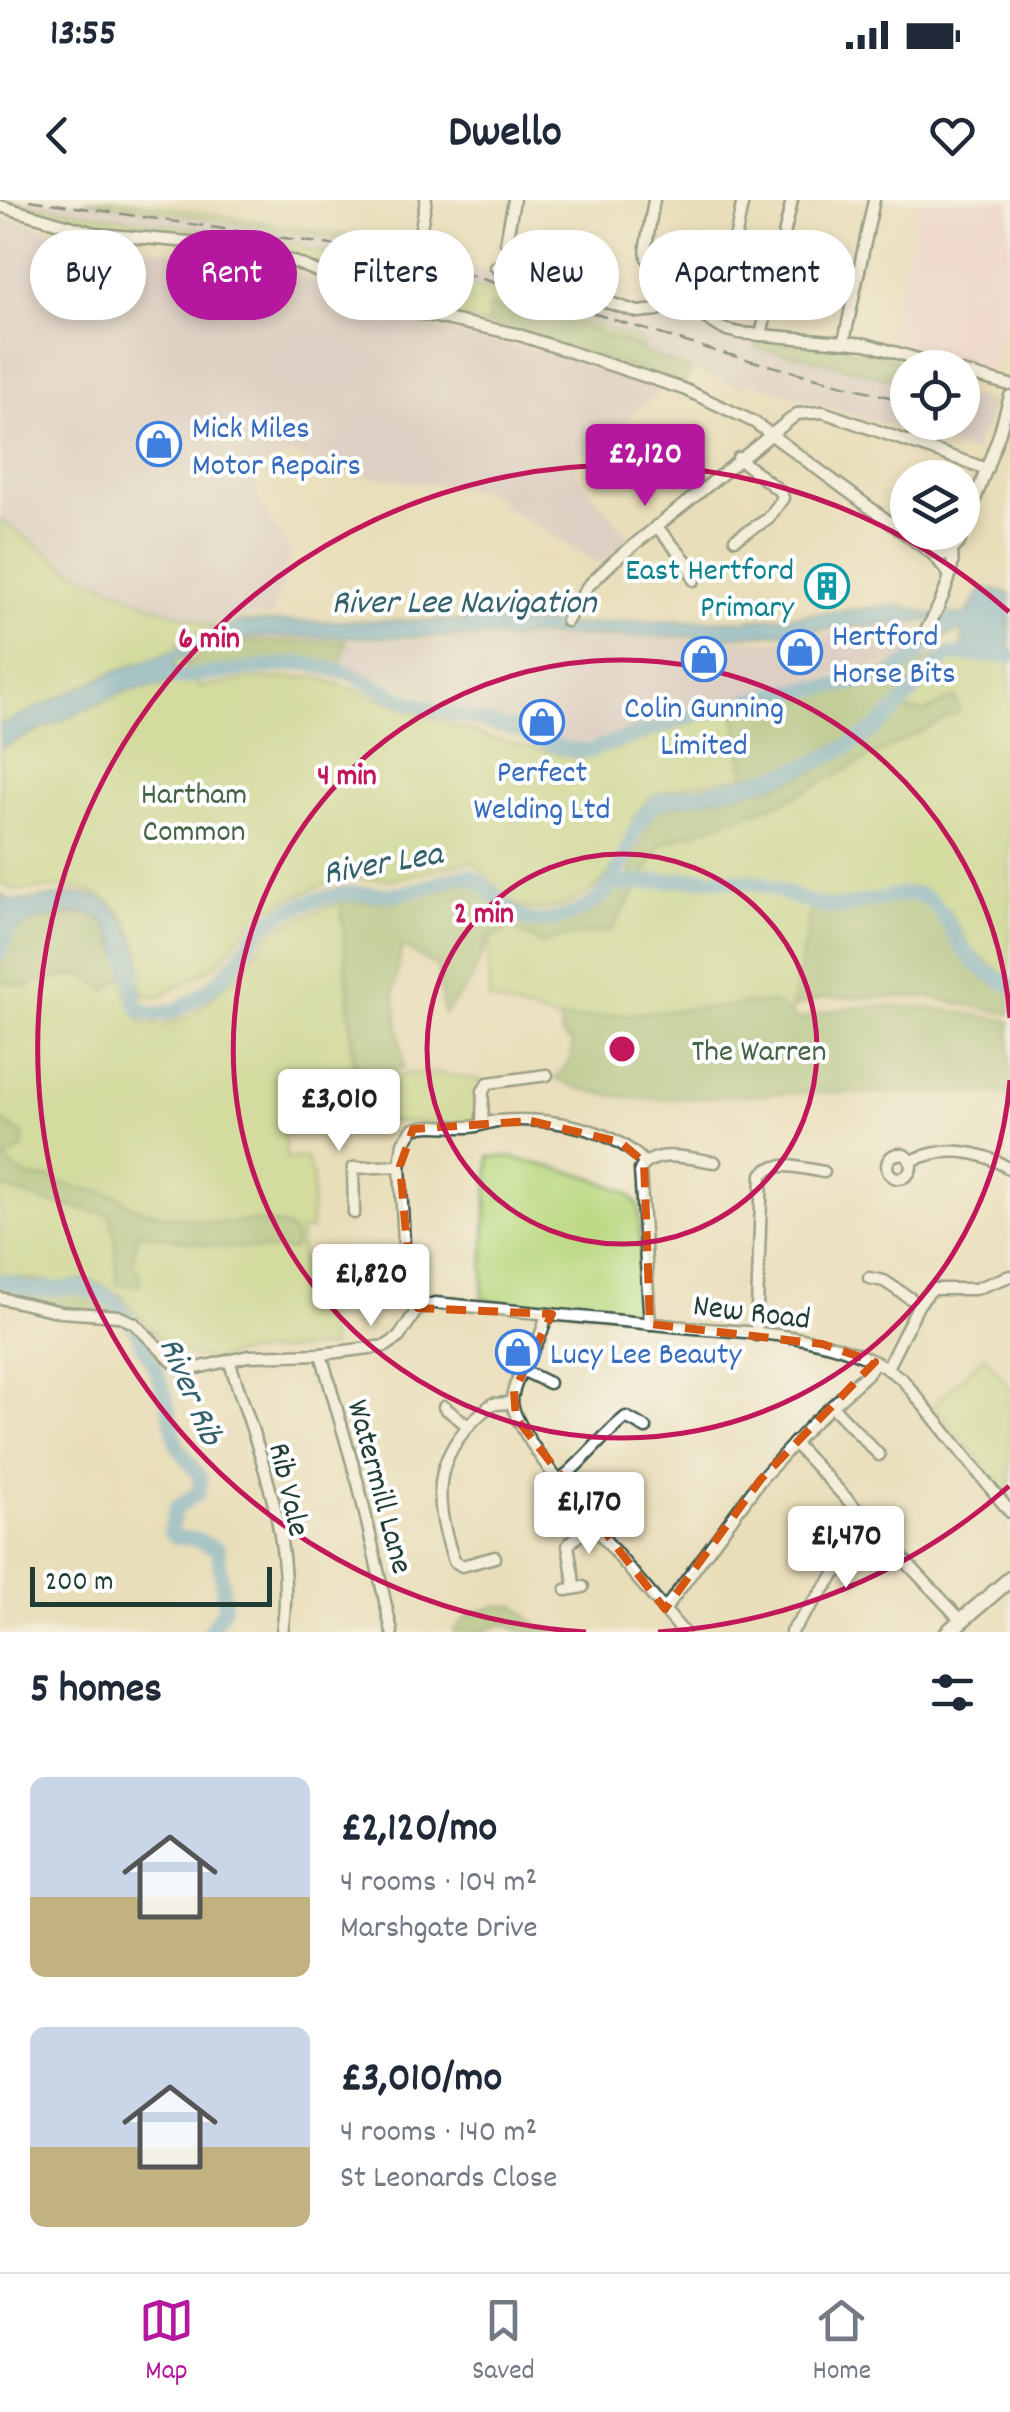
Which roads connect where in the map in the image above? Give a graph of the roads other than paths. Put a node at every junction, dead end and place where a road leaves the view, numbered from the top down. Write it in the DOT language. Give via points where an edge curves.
graph roads {
  1 [pos="426,200"];
  2 [pos="514,200"];
  3 [pos="654,200"];
  4 [pos="743,200"];
  5 [pos="792,200"];
  6 [pos="874,200"];
  7 [pos="0,206"];
  8 [pos="420,228"];
  9 [pos="508,230"];
  10 [pos="649,230"];
  11 [pos="737,230"];
  12 [pos="710,320"];
  13 [pos="761,335"];
  14 [pos="844,340"];
  15 [pos="890,352"];
  16 [pos="980,377"];
  17 [pos="1010,385"];
  18 [pos="1010,396"];
  19 [pos="770,433"];
  20 [pos="738,458"];
  21 [pos="987,469"];
  22 [pos="656,526"];
  23 [pos="734,538"];
  24 [pos="952,552"];
  25 [pos="934,554"];
  26 [pos="949,574"];
  27 [pos="694,580"];
  28 [pos="568,621"];
  29 [pos="922,637"];
  30 [pos="548,1075"];
  31 [pos="482,1123"];
  32 [pos="910,1161"];
  33 [pos="644,1162"];
  34 [pos="715,1162"];
  35 [pos="400,1166"];
  36 [pos="1010,1170"];
  37 [pos="824,1172"];
  38 [pos="354,1213"];
  39 [pos="1010,1276"];
  40 [pos="869,1278"];
  41 [pos="0,1298"];
  42 [pos="919,1304"];
  43 [pos="418,1308"];
  44 [pos="546,1314"];
  45 [pos="650,1324"];
  46 [pos="756,1334"];
  47 [pos="320,1354"];
  48 [pos="228,1360"];
  49 [pos="876,1362"];
  50 [pos="887,1368"];
  51 [pos="524,1371"];
  52 [pos="549,1383"];
  53 [pos="512,1404"];
  54 [pos="832,1406"];
  55 [pos="444,1407"];
  56 [pos="468,1426"];
  57 [pos="646,1428"];
  58 [pos="794,1443"];
  59 [pos="878,1456"];
  60 [pos="560,1480"];
  61 [pos="1010,1512"];
  62 [pos="592,1523"];
  63 [pos="872,1526"];
  64 [pos="496,1557"];
  65 [pos="1010,1579"];
  66 [pos="575,1588"];
  67 [pos="665,1609"];
  68 [pos="961,1620"];
  69 [pos="282,1632"];
  70 [pos="392,1632"];
  71 [pos="683,1632"];
  72 [pos="791,1632"];
  73 [pos="948,1632"];
  1 -- 8 [label="street"];
  2 -- 9 [label="street"];
  3 -- 10 [label="street"];
  4 -- 11 [label="street"];
  5 -- 13 [label="street"];
  6 -- 14 [label="street"];
  7 -- 19 [label="street" via="98,234 201,243 292,261 417,313 516,334 660,380"];
  12 -- 13 [label="street" via="730,332"];
  13 -- 14 [label="street"];
  14 -- 15 [label="street"];
  16 -- 17 [label="street"];
  18 -- 21 [label="street"];
  19 -- 20 [label="street"];
  19 -- 21 [label="street" via="797,414 822,412"];
  19 -- 25 [label="street"];
  20 -- 22 [label="street"];
  20 -- 23 [label="street" via="782,498 768,519"];
  21 -- 24 [label="street"];
  22 -- 27 [label="street" via="688,562"];
  22 -- 28 [label="street" via="586,586"];
  24 -- 25 [label="street"];
  24 -- 26 [label="street"];
  25 -- 26 [label="street"];
  26 -- 29 [label="street"];
  30 -- 31 [label="street" via="488,1083"];
  31 -- 33 [label="street" via="576,1128 620,1142"];
  31 -- 35 [label="street" via="414,1129 402,1143"];
  32 -- 36 [label="street" via="941,1151 971,1152"];
  33 -- 34 [label="street"];
  33 -- 45 [label="street"];
  35 -- 38 [label="street" via="352,1168"];
  35 -- 43 [label="street" via="406,1284"];
  37 -- 46 [label="street" via="778,1166 762,1174"];
  39 -- 42 [label="street" via="975,1289 935,1287"];
  40 -- 42 [label="street"];
  41 -- 48 [label="street" via="134,1322 182,1368"];
  42 -- 50 [label="street"];
  43 -- 44 [label="street, New Road" via="436,1303"];
  43 -- 47 [label="street" via="391,1344"];
  44 -- 45 [label="street, New Road"];
  44 -- 51 [label="street"];
  45 -- 46 [label="street, New Road"];
  46 -- 49 [label="street, New Road" via="836,1347"];
  47 -- 48 [label="street"];
  47 -- 70 [label="street, Watermill Lane" via="360,1486"];
  48 -- 69 [label="street, Rib Vale" via="272,1494 284,1585"];
  49 -- 50 [label="street, New Road"];
  49 -- 54 [label="street"];
  50 -- 61 [label="street, New Road" via="910,1387"];
  51 -- 52 [label="street"];
  51 -- 53 [label="street"];
  53 -- 56 [label="street" via="492,1404"];
  53 -- 60 [label="street" via="518,1424"];
  54 -- 58 [label="street"];
  54 -- 59 [label="street"];
  55 -- 56 [label="street"];
  56 -- 64 [label="street" via="442,1473 443,1523 458,1565"];
  57 -- 60 [label="street" via="626,1416"];
  58 -- 63 [label="street"];
  58 -- 67 [label="street" via="734,1512"];
  60 -- 62 [label="street"];
  62 -- 66 [label="street" via="568,1545"];
  62 -- 67 [label="street"];
  63 -- 68 [label="street"];
  63 -- 72 [label="street"];
  65 -- 68 [label="main road"];
  67 -- 71 [label="street"];
  68 -- 73 [label="main road"];
}
